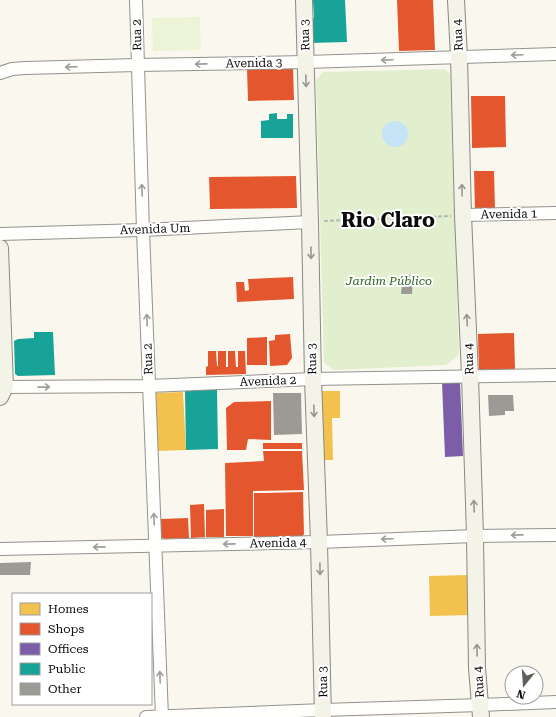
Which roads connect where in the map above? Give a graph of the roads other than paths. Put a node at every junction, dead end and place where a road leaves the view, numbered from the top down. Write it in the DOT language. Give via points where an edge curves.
graph roads {
  1 [pos="136,0"];
  2 [pos="304,0"];
  3 [pos="456,0"];
  4 [pos="556,54"];
  5 [pos="459,57"];
  6 [pos="306,62"];
  7 [pos="137,65"];
  8 [pos="0,73"];
  9 [pos="556,213"];
  10 [pos="463,215"];
  11 [pos="310,222"];
  12 [pos="143,230"];
  13 [pos="0,234"];
  14 [pos="0,248"];
  15 [pos="470,376"];
  16 [pos="556,376"];
  17 [pos="313,379"];
  18 [pos="149,386"];
  19 [pos="2,392"];
  20 [pos="556,535"];
  21 [pos="475,536"];
  22 [pos="319,542"];
  23 [pos="155,546"];
  24 [pos="0,549"];
  25 [pos="556,702"];
  26 [pos="481,711"];
  27 [pos="323,713"];
  28 [pos="146,717"];
  29 [pos="162,717"];
  1 -- 7 [label="street, Rua 2"];
  2 -- 6 [label="main road, Rua 3"];
  3 -- 5 [label="main road, Rua 4"];
  4 -- 5 [label="street, Avenida 3, one-way"];
  5 -- 6 [label="street, Avenida 3, one-way"];
  10 -- 5 [label="main road, Rua 4, one-way"];
  6 -- 7 [label="street, Avenida 3, one-way"];
  6 -- 11 [label="main road, Rua 3, one-way"];
  7 -- 8 [label="street, Avenida 3, one-way" via="12,69"];
  12 -- 7 [label="street, Rua 2, one-way"];
  9 -- 10 [label="street, Avenida 1"];
  15 -- 10 [label="main road, Rua 4, one-way"];
  11 -- 12 [label="street, Avenida Um"];
  11 -- 17 [label="main road, Rua 3, one-way"];
  12 -- 13 [label="street, Avenida Um"];
  18 -- 12 [label="street, Rua 2, one-way"];
  14 -- 19 [label="main road"];
  15 -- 16 [label="street, Avenida 2"];
  15 -- 17 [label="street, Avenida 2"];
  21 -- 15 [label="main road, Rua 4, one-way"];
  17 -- 18 [label="street, Avenida 2"];
  17 -- 22 [label="main road, Rua 3, one-way"];
  19 -- 18 [label="street, Avenida 2, one-way"];
  23 -- 18 [label="street, Rua 2, one-way"];
  20 -- 21 [label="street, Avenida 4, one-way"];
  21 -- 22 [label="street, Avenida 4, one-way"];
  26 -- 21 [label="main road, Rua 4, one-way" via="477,668"];
  22 -- 23 [label="street, Avenida 4, one-way"];
  22 -- 27 [label="main road, Rua 3, one-way"];
  23 -- 24 [label="street, Avenida 4, one-way"];
  29 -- 23 [label="street, Rua 2, one-way"];
  25 -- 26 [label="street"];
  26 -- 27 [label="street"];
  27 -- 29 [label="street"];
  28 -- 29 [label="street"];
}
